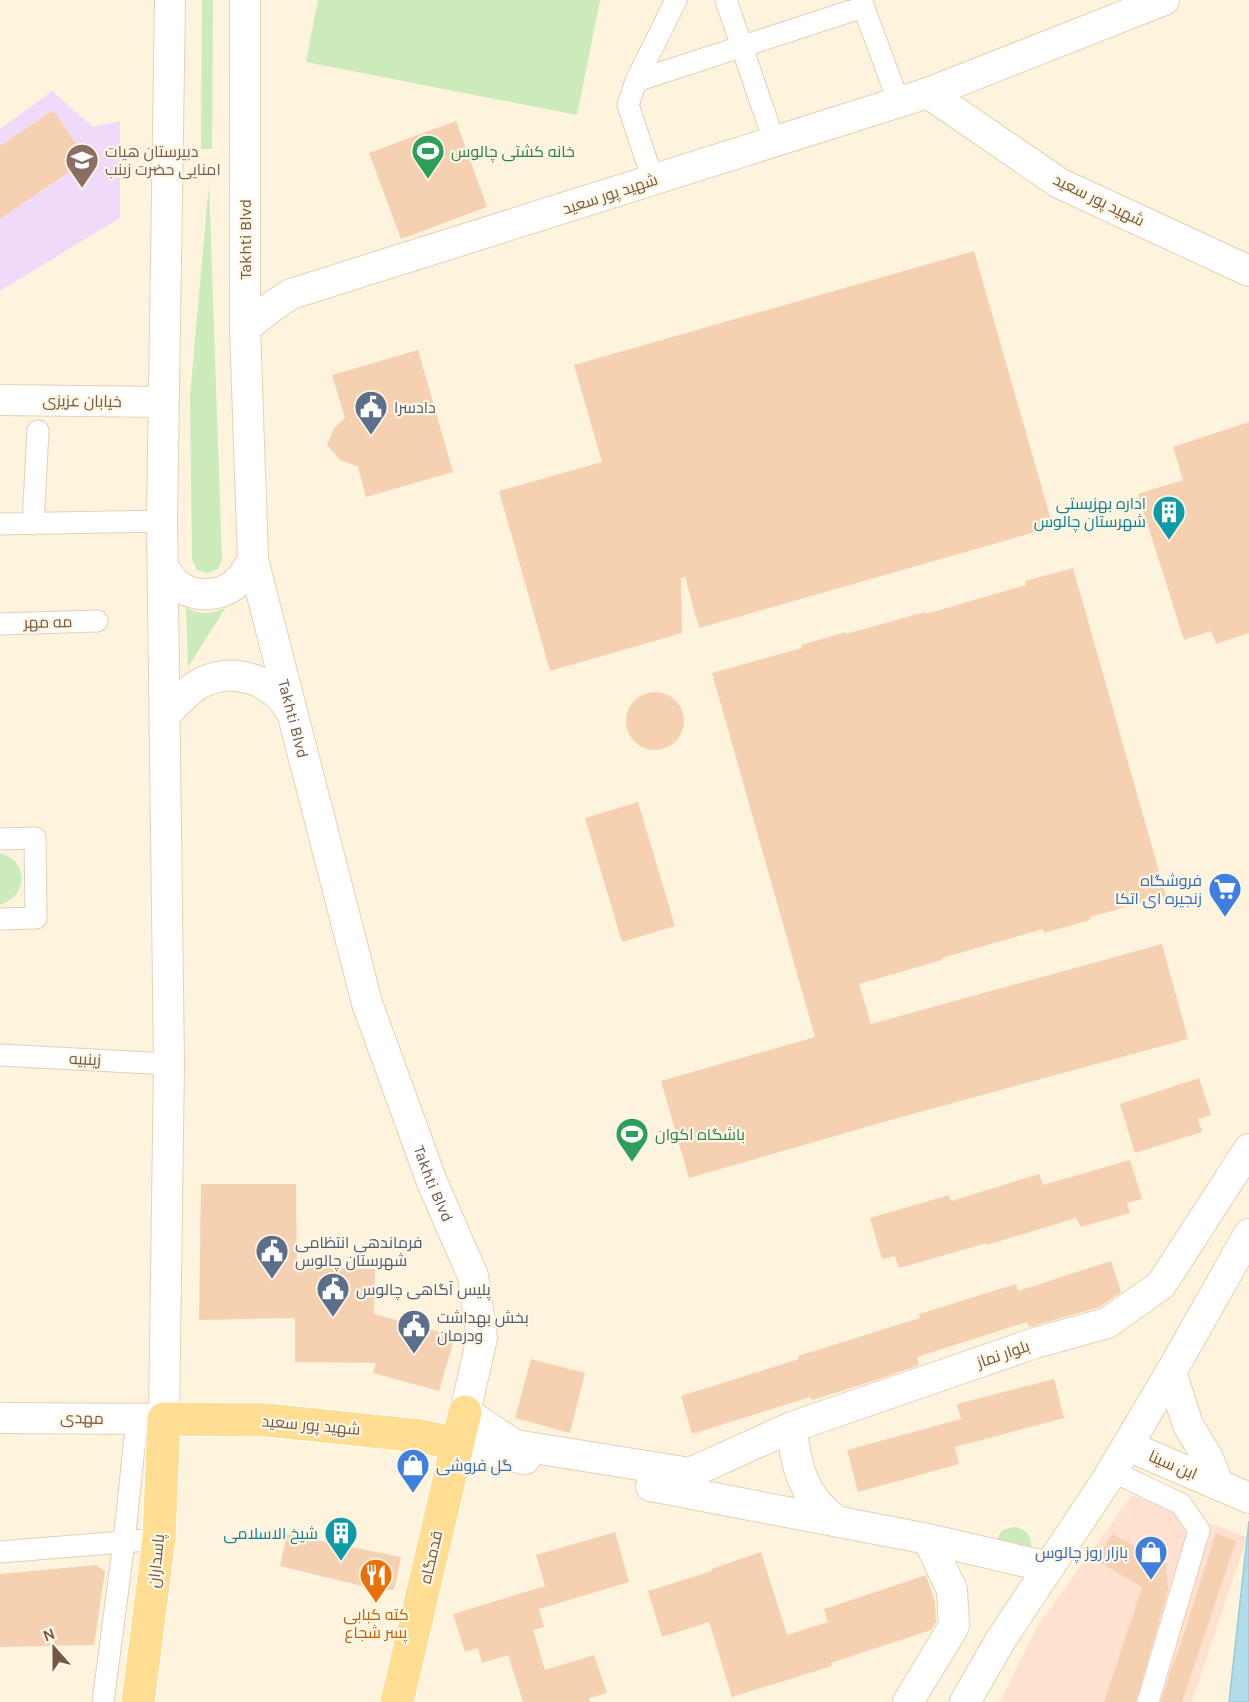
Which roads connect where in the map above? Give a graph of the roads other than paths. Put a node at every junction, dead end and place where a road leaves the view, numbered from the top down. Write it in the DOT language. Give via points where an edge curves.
graph roads {
  1 [pos="170,0"];
  2 [pos="245,0"];
  3 [pos="676,0"];
  4 [pos="726,0"];
  5 [pos="1164,0"];
  6 [pos="862,3"];
  7 [pos="742,46"];
  8 [pos="636,81"];
  9 [pos="928,93"];
  10 [pos="899,103"];
  11 [pos="774,141"];
  12 [pos="653,180"];
  13 [pos="245,262"];
  14 [pos="1249,271"];
  15 [pos="291,294"];
  16 [pos="245,328"];
  17 [pos="0,400"];
  18 [pos="164,402"];
  19 [pos="38,431"];
  20 [pos="162,521"];
  21 [pos="0,524"];
  22 [pos="33,524"];
  23 [pos="253,560"];
  24 [pos="163,567"];
  25 [pos="97,621"];
  26 [pos="0,624"];
  27 [pos="165,715"];
  28 [pos="294,717"];
  29 [pos="0,838"];
  30 [pos="0,919"];
  31 [pos="0,1055"];
  32 [pos="169,1064"];
  33 [pos="1249,1149"];
  34 [pos="1249,1234"];
  35 [pos="1171,1372"];
  36 [pos="465,1412"];
  37 [pos="0,1418"];
  38 [pos="150,1419"];
  39 [pos="792,1427"];
  40 [pos="457,1444"];
  41 [pos="1128,1446"];
  42 [pos="1112,1471"];
  43 [pos="1218,1485"];
  44 [pos="1249,1498"];
  45 [pos="840,1522"];
  46 [pos="159,1539"];
  47 [pos="928,1539"];
  48 [pos="124,1542"];
  49 [pos="0,1552"];
  50 [pos="1048,1568"];
  51 [pos="103,1702"];
  52 [pos="138,1702"];
  53 [pos="397,1702"];
  54 [pos="908,1702"];
  55 [pos="965,1702"];
  56 [pos="1148,1702"];
  1 -- 18 [label="main road"];
  2 -- 13 [label="main road, Takhti Blvd"];
  3 -- 8 [label="street"];
  4 -- 7 [label="street"];
  5 -- 9 [label="main road, شهید پور سعید"];
  6 -- 7 [label="street"];
  6 -- 10 [label="street"];
  7 -- 8 [label="street"];
  7 -- 11 [label="street"];
  8 -- 12 [label="street" via="628,105"];
  9 -- 10 [label="main road, شهید پور سعید"];
  9 -- 14 [label="main road, شهید پور سعید" via="1059,183"];
  10 -- 11 [label="main road, شهید پور سعید"];
  11 -- 12 [label="main road, شهید پور سعید"];
  12 -- 15 [label="main road, شهید پور سعید"];
  13 -- 15 [label="main road" via="267,286"];
  13 -- 16 [label="main road, Takhti Blvd"];
  15 -- 16 [label="main road, شهید پور سعید"];
  16 -- 23 [label="main road, Takhti Blvd"];
  17 -- 18 [label="main road, خیابان عزیزی"];
  18 -- 20 [label="main road"];
  19 -- 22 [label="street"];
  20 -- 22 [label="street"];
  20 -- 24 [label="main road"];
  21 -- 22 [label="street"];
  23 -- 24 [label="main road" via="227,590 212,594 183,589"];
  23 -- 28 [label="main road, Takhti Blvd"];
  24 -- 27 [label="main road"];
  25 -- 26 [label="street, مه مهر"];
  27 -- 28 [label="main road" via="200,684 221,676 243,676 273,690"];
  27 -- 32 [label="main road"];
  28 -- 36 [label="main road, Takhti Blvd" via="367,1003 432,1182 474,1276 482,1338"];
  29 -- 30 [label="street" via="35,838 36,918"];
  31 -- 32 [label="street, زینبیه"];
  32 -- 38 [label="main road"];
  33 -- 39 [label="main road, بلوار نماز" via="1161,1285 1107,1323 1035,1343"];
  34 -- 35 [label="main road"];
  35 -- 41 [label="main road"];
  35 -- 43 [label="main road" via="1188,1425 1208,1458"];
  36 -- 39 [label="main road, بلوار نماز" via="515,1445 690,1473"];
  36 -- 40 [label="main road, قدمگاه"];
  37 -- 38 [label="main road, مهدی"];
  38 -- 40 [label="main road, شهید پور سعید" via="267,1420 420,1436"];
  38 -- 46 [label="main road, پاسداران"];
  38 -- 48 [label="street"];
  39 -- 45 [label="main road" via="803,1481 817,1505"];
  40 -- 45 [label="main road" via="623,1481"];
  40 -- 53 [label="main road, قدمگاه"];
  41 -- 42 [label="main road"];
  41 -- 43 [label="main road, ابن سینا"];
  42 -- 50 [label="main road"];
  42 -- 56 [label="street" via="1181,1504 1199,1530"];
  43 -- 44 [label="main road, ابن سینا"];
  45 -- 47 [label="main road"];
  46 -- 48 [label="street"];
  46 -- 52 [label="main road, پاسداران"];
  47 -- 50 [label="main road"];
  47 -- 54 [label="main road" via="952,1590 954,1626"];
  48 -- 49 [label="street"];
  48 -- 51 [label="street"];
  50 -- 55 [label="main road"];
}
